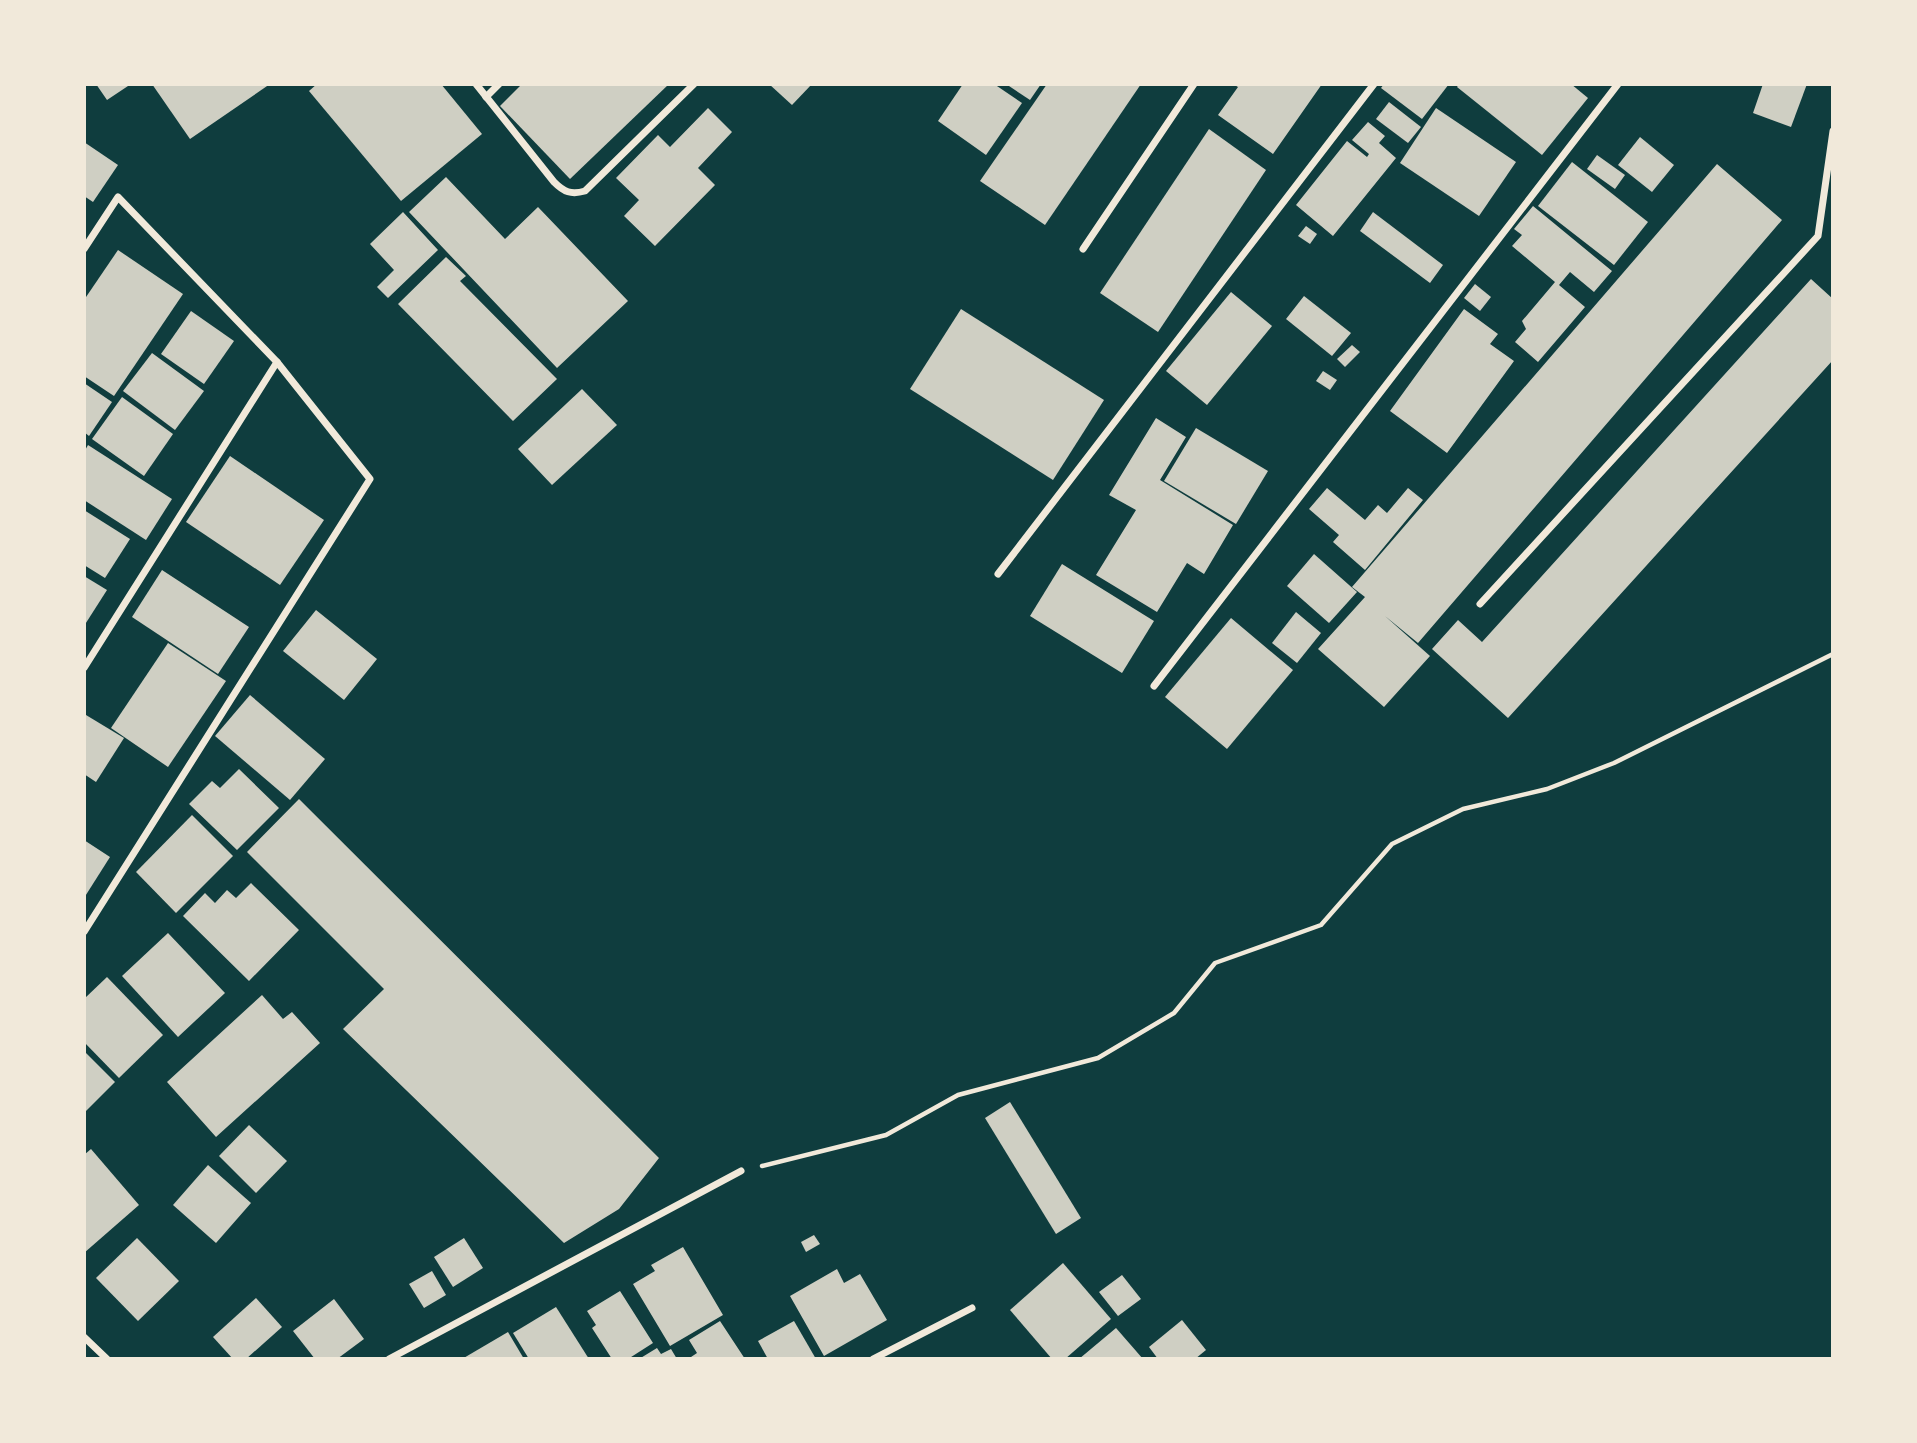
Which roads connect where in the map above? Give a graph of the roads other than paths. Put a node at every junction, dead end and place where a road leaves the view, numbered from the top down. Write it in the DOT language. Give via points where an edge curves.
graph roads {
  1 [pos="475,84"];
  2 [pos="499,84"];
  3 [pos="694,84"];
  4 [pos="1194,84"];
  5 [pos="1374,84"];
  6 [pos="1618,84"];
  7 [pos="486,97"];
  8 [pos="1833,131"];
  9 [pos="84,249"];
  10 [pos="1083,249"];
  11 [pos="277,362"];
  12 [pos="998,574"];
  13 [pos="1480,604"];
  14 [pos="84,668"];
  15 [pos="1154,686"];
  16 [pos="84,932"];
  17 [pos="740,1171"];
  18 [pos="972,1308"];
  19 [pos="84,1338"];
  20 [pos="107,1359"];
  21 [pos="389,1359"];
  22 [pos="873,1359"];
  1 -- 7 [label="street"];
  2 -- 7 [label="street"];
  3 -- 7 [label="street" via="585,191 576,194 554,182"];
  4 -- 10 [label="street"];
  5 -- 12 [label="street"];
  6 -- 15 [label="street"];
  8 -- 13 [label="street" via="1818,236"];
  9 -- 11 [label="street" via="118,197"];
  11 -- 14 [label="street"];
  11 -- 16 [label="street" via="370,479"];
  17 -- 21 [label="street"];
  18 -- 22 [label="street"];
  19 -- 20 [label="street"];
}
